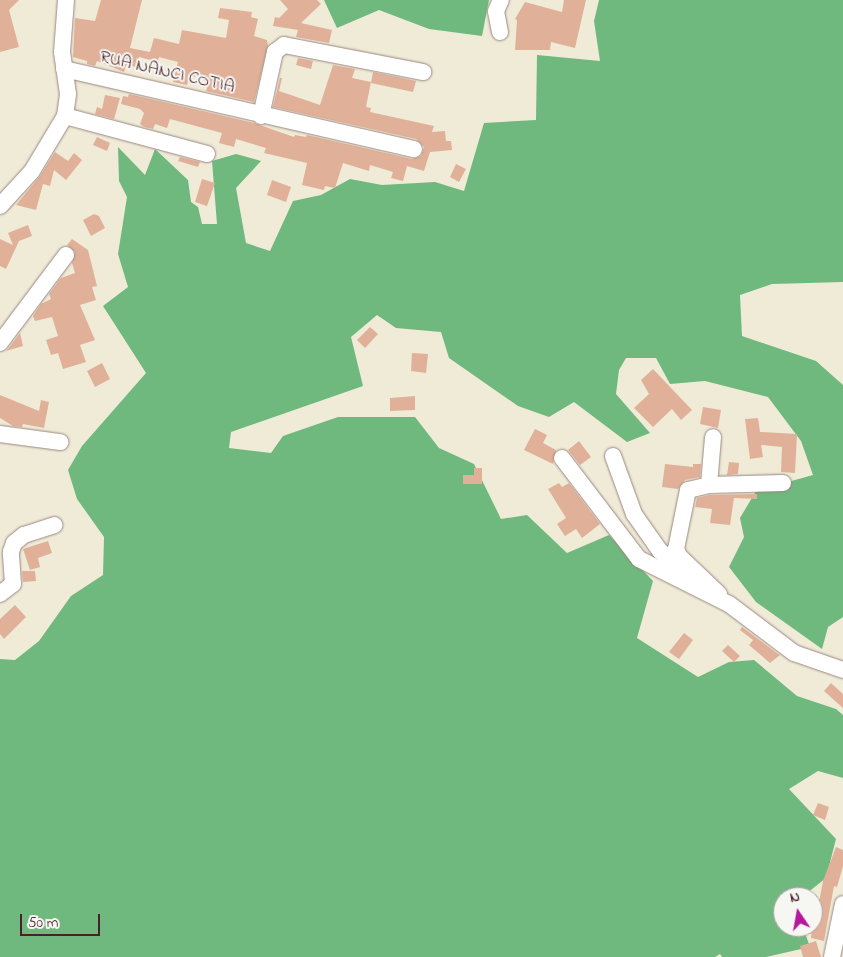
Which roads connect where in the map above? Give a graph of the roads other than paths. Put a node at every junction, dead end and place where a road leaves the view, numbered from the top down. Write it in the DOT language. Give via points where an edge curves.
graph roads {
  1 [pos="66,0"];
  2 [pos="501,0"];
  3 [pos="500,32"];
  4 [pos="64,69"];
  5 [pos="423,72"];
  6 [pos="65,116"];
  7 [pos="261,116"];
  8 [pos="414,148"];
  9 [pos="207,154"];
  10 [pos="0,206"];
  11 [pos="67,262"];
  12 [pos="0,342"];
  13 [pos="0,434"];
  14 [pos="713,437"];
  15 [pos="60,442"];
  16 [pos="612,456"];
  17 [pos="562,458"];
  18 [pos="783,483"];
  19 [pos="709,485"];
  20 [pos="54,525"];
  21 [pos="704,580"];
  22 [pos="0,594"];
  23 [pos="729,604"];
  24 [pos="843,670"];
  25 [pos="843,904"];
  26 [pos="832,957"];
  1 -- 4 [label="street"];
  2 -- 3 [label="street" via="496,11"];
  4 -- 6 [label="street" via="68,94"];
  4 -- 7 [label="street, RUA NANCI COTIA"];
  5 -- 7 [label="street" via="294,44 280,46 275,52"];
  6 -- 9 [label="street"];
  6 -- 10 [label="street" via="32,172"];
  7 -- 8 [label="street, RUA NANCI COTIA"];
  11 -- 12 [label="street" via="51,274"];
  13 -- 15 [label="street"];
  14 -- 19 [label="street"];
  16 -- 21 [label="street" via="634,514 660,551 682,569"];
  17 -- 23 [label="street" via="632,554"];
  18 -- 19 [label="street"];
  19 -- 21 [label="street" via="688,490 676,546 679,556"];
  20 -- 22 [label="street" via="24,535 14,543 13,584"];
  21 -- 23 [label="street"];
  23 -- 24 [label="street" via="794,653"];
  25 -- 26 [label="street"];
}
